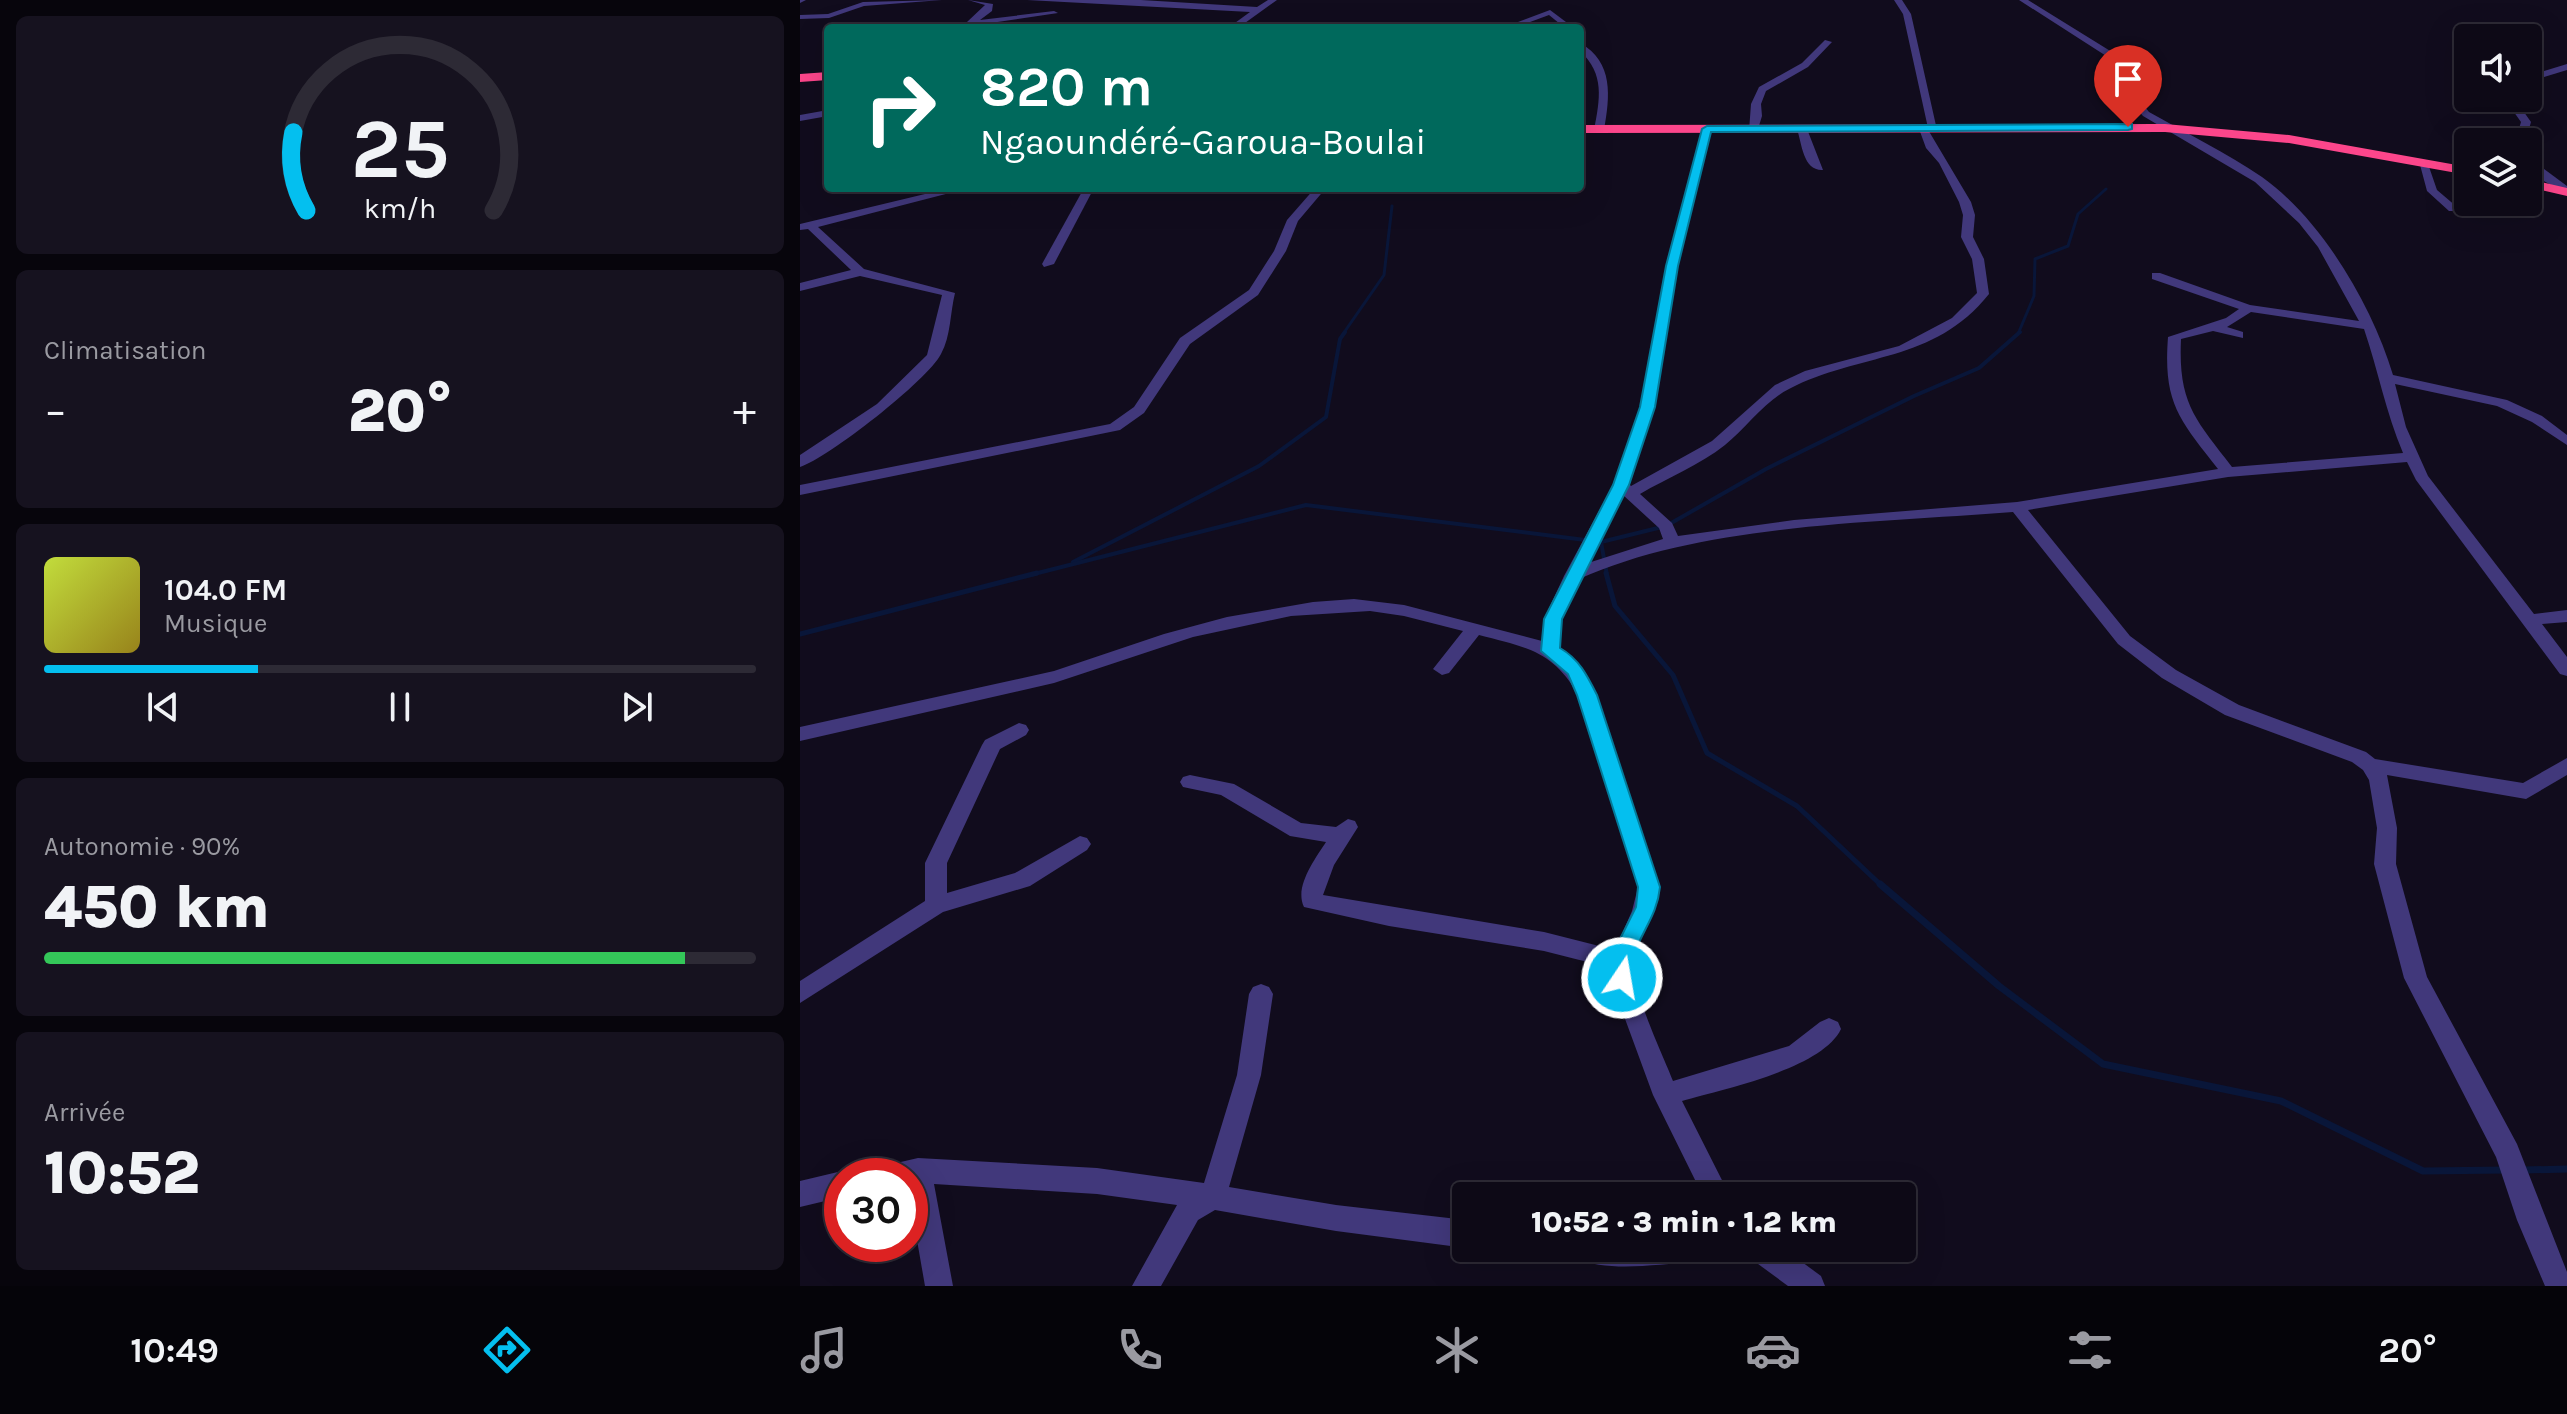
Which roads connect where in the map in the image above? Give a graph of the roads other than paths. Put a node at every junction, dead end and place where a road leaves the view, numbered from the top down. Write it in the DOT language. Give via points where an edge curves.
graph roads {
  1 [pos="938,0"];
  2 [pos="972,0"];
  3 [pos="1031,0"];
  4 [pos="1103,0"];
  5 [pos="1273,0"];
  6 [pos="1553,0"];
  7 [pos="1898,0"];
  8 [pos="2023,0"];
  9 [pos="1259,10"];
  10 [pos="1550,12"];
  11 [pos="1060,13"];
  12 [pos="800,17"];
  13 [pos="968,24"];
  14 [pos="976,24"];
  15 [pos="1238,24"];
  16 [pos="1517,24"];
  17 [pos="1565,24"];
  18 [pos="1828,42"];
  19 [pos="1584,51"];
  20 [pos="2567,67"];
  21 [pos="2542,75"];
  22 [pos="824,76"];
  23 [pos="800,78"];
  24 [pos="824,114"];
  25 [pos="800,118"];
  26 [pos="1928,128"];
  27 [pos="2165,128"];
  28 [pos="1584,129"];
  29 [pos="1707,129"];
  30 [pos="1753,129"];
  31 [pos="1802,129"];
  32 [pos="1599,130"];
  33 [pos="2423,163"];
  34 [pos="1819,168"];
  35 [pos="2454,169"];
  36 [pos="2542,174"];
  37 [pos="2542,186"];
  38 [pos="2567,191"];
  39 [pos="947,192"];
  40 [pos="1087,192"];
  41 [pos="1318,192"];
  42 [pos="2453,209"];
  43 [pos="805,226"];
  44 [pos="1048,264"];
  45 [pos="860,272"];
  46 [pos="2156,276"];
  47 [pos="800,287"];
  48 [pos="2248,308"];
  49 [pos="2369,326"];
  50 [pos="2214,327"];
  51 [pos="2238,335"];
  52 [pos="2387,378"];
  53 [pos="2567,441"];
  54 [pos="2410,457"];
  55 [pos="800,462"];
  56 [pos="2228,472"];
  57 [pos="1626,489"];
  58 [pos="800,490"];
  59 [pos="2017,507"];
  60 [pos="1672,542"];
  61 [pos="1572,576"];
  62 [pos="2567,616"];
  63 [pos="2531,620"];
  64 [pos="1475,628"];
  65 [pos="1550,651"];
  66 [pos="1442,669"];
  67 [pos="2567,670"];
  68 [pos="1019,730"];
  69 [pos="800,734"];
  70 [pos="2370,765"];
  71 [pos="2567,765"];
  72 [pos="1190,782"];
  73 [pos="1080,844"];
  74 [pos="936,905"];
  75 [pos="1620,961"];
  76 [pos="800,993"];
  77 [pos="1261,994"];
  78 [pos="1829,1029"];
  79 [pos="1666,1095"];
  80 [pos="928,1172"];
  81 [pos="1710,1182"];
  82 [pos="824,1188"];
  83 [pos="800,1194"];
  84 [pos="1213,1197"];
  85 [pos="928,1226"];
  86 [pos="1452,1232"];
  87 [pos="1779,1262"];
  88 [pos="939,1286"];
  89 [pos="1146,1286"];
  90 [pos="1811,1286"];
  91 [pos="2559,1286"];
  1 -- 12 [label="street" via="863,4 829,16"];
  2 -- 13 [label="street" via="986,2 989,9"];
  3 -- 4 [label="street"];
  4 -- 9 [label="street"];
  5 -- 9 [label="street"];
  6 -- 10 [label="street"];
  7 -- 26 [label="street" via="1907,14"];
  8 -- 27 [label="street" via="2117,59 2128,70 2133,99"];
  9 -- 15 [label="street"];
  10 -- 16 [label="street"];
  10 -- 17 [label="street"];
  11 -- 14 [label="street"];
  18 -- 30 [label="street" via="1805,65 1762,89"];
  19 -- 32 [label="street" via="1596,60 1607,87"];
  20 -- 21 [label="street"];
  22 -- 23 [label="highway"];
  24 -- 25 [label="street"];
  26 -- 27 [label="highway"];
  26 -- 31 [label="highway"];
  26 -- 57 [label="street" via="1931,148 1965,202 1967,237 1978,259 1983,294 1957,321 1904,349 1810,374 1780,388 1717,444"];
  27 -- 33 [label="highway" via="2289,139"];
  27 -- 49 [label="street" via="2230,161 2278,195 2323,246"];
  28 -- 32 [label="highway"];
  29 -- 30 [label="highway"];
  29 -- 32 [label="highway"];
  29 -- 57 [label="street" via="1672,266 1648,407"];
  30 -- 31 [label="highway"];
  31 -- 34 [label="street"];
  33 -- 35 [label="highway"];
  33 -- 42 [label="street" via="2432,191"];
  36 -- 38 [label="street"];
  37 -- 38 [label="highway"];
  39 -- 43 [label="street"];
  40 -- 44 [label="street"];
  41 -- 58 [label="street" via="1293,220 1254,292 1185,341 1139,410 1115,427"];
  43 -- 45 [label="street"];
  45 -- 47 [label="street"];
  45 -- 55 [label="street" via="949,293 937,351 882,407"];
  46 -- 48 [label="street"];
  48 -- 49 [label="street"];
  48 -- 50 [label="street"];
  49 -- 52 [label="street"];
  50 -- 51 [label="street"];
  50 -- 56 [label="street" via="2175,337 2173,384 2177,404"];
  52 -- 53 [label="street" via="2512,409"];
  52 -- 54 [label="street"];
  54 -- 56 [label="street"];
  54 -- 63 [label="street" via="2437,503"];
  56 -- 59 [label="street"];
  57 -- 60 [label="street" via="1666,526"];
  57 -- 61 [label="street"];
  59 -- 60 [label="street" via="1794,525"];
  59 -- 70 [label="street" via="2124,640 2169,674 2232,710"];
  60 -- 61 [label="street"];
  61 -- 65 [label="street" via="1553,619"];
  62 -- 63 [label="street"];
  63 -- 67 [label="street"];
  64 -- 65 [label="street"];
  64 -- 66 [label="street"];
  64 -- 69 [label="street" via="1354,605 1299,611 1186,633 1058,676"];
  65 -- 75 [label="street" via="1576,672 1587,695 1649,887 1647,907"];
  68 -- 74 [label="street" via="992,745 936,863"];
  70 -- 71 [label="street" via="2526,791"];
  70 -- 91 [label="street" via="2379,779 2387,828 2385,864 2416,978 2508,1153"];
  72 -- 75 [label="street" via="1227,789 1297,830 1344,831 1311,892 1312,901 1392,919 1498,932"];
  73 -- 74 [label="street" via="1022,880"];
  74 -- 76 [label="street"];
  75 -- 79 [label="street"];
  77 -- 84 [label="street" via="1249,1075"];
  78 -- 79 [label="street" via="1796,1055"];
  79 -- 81 [label="street"];
  80 -- 84 [label="street" via="1097,1181"];
  82 -- 83 [label="street"];
  84 -- 86 [label="street"];
  84 -- 89 [label="street" via="1188,1211"];
  85 -- 88 [label="street"];
  87 -- 90 [label="street"];
}
